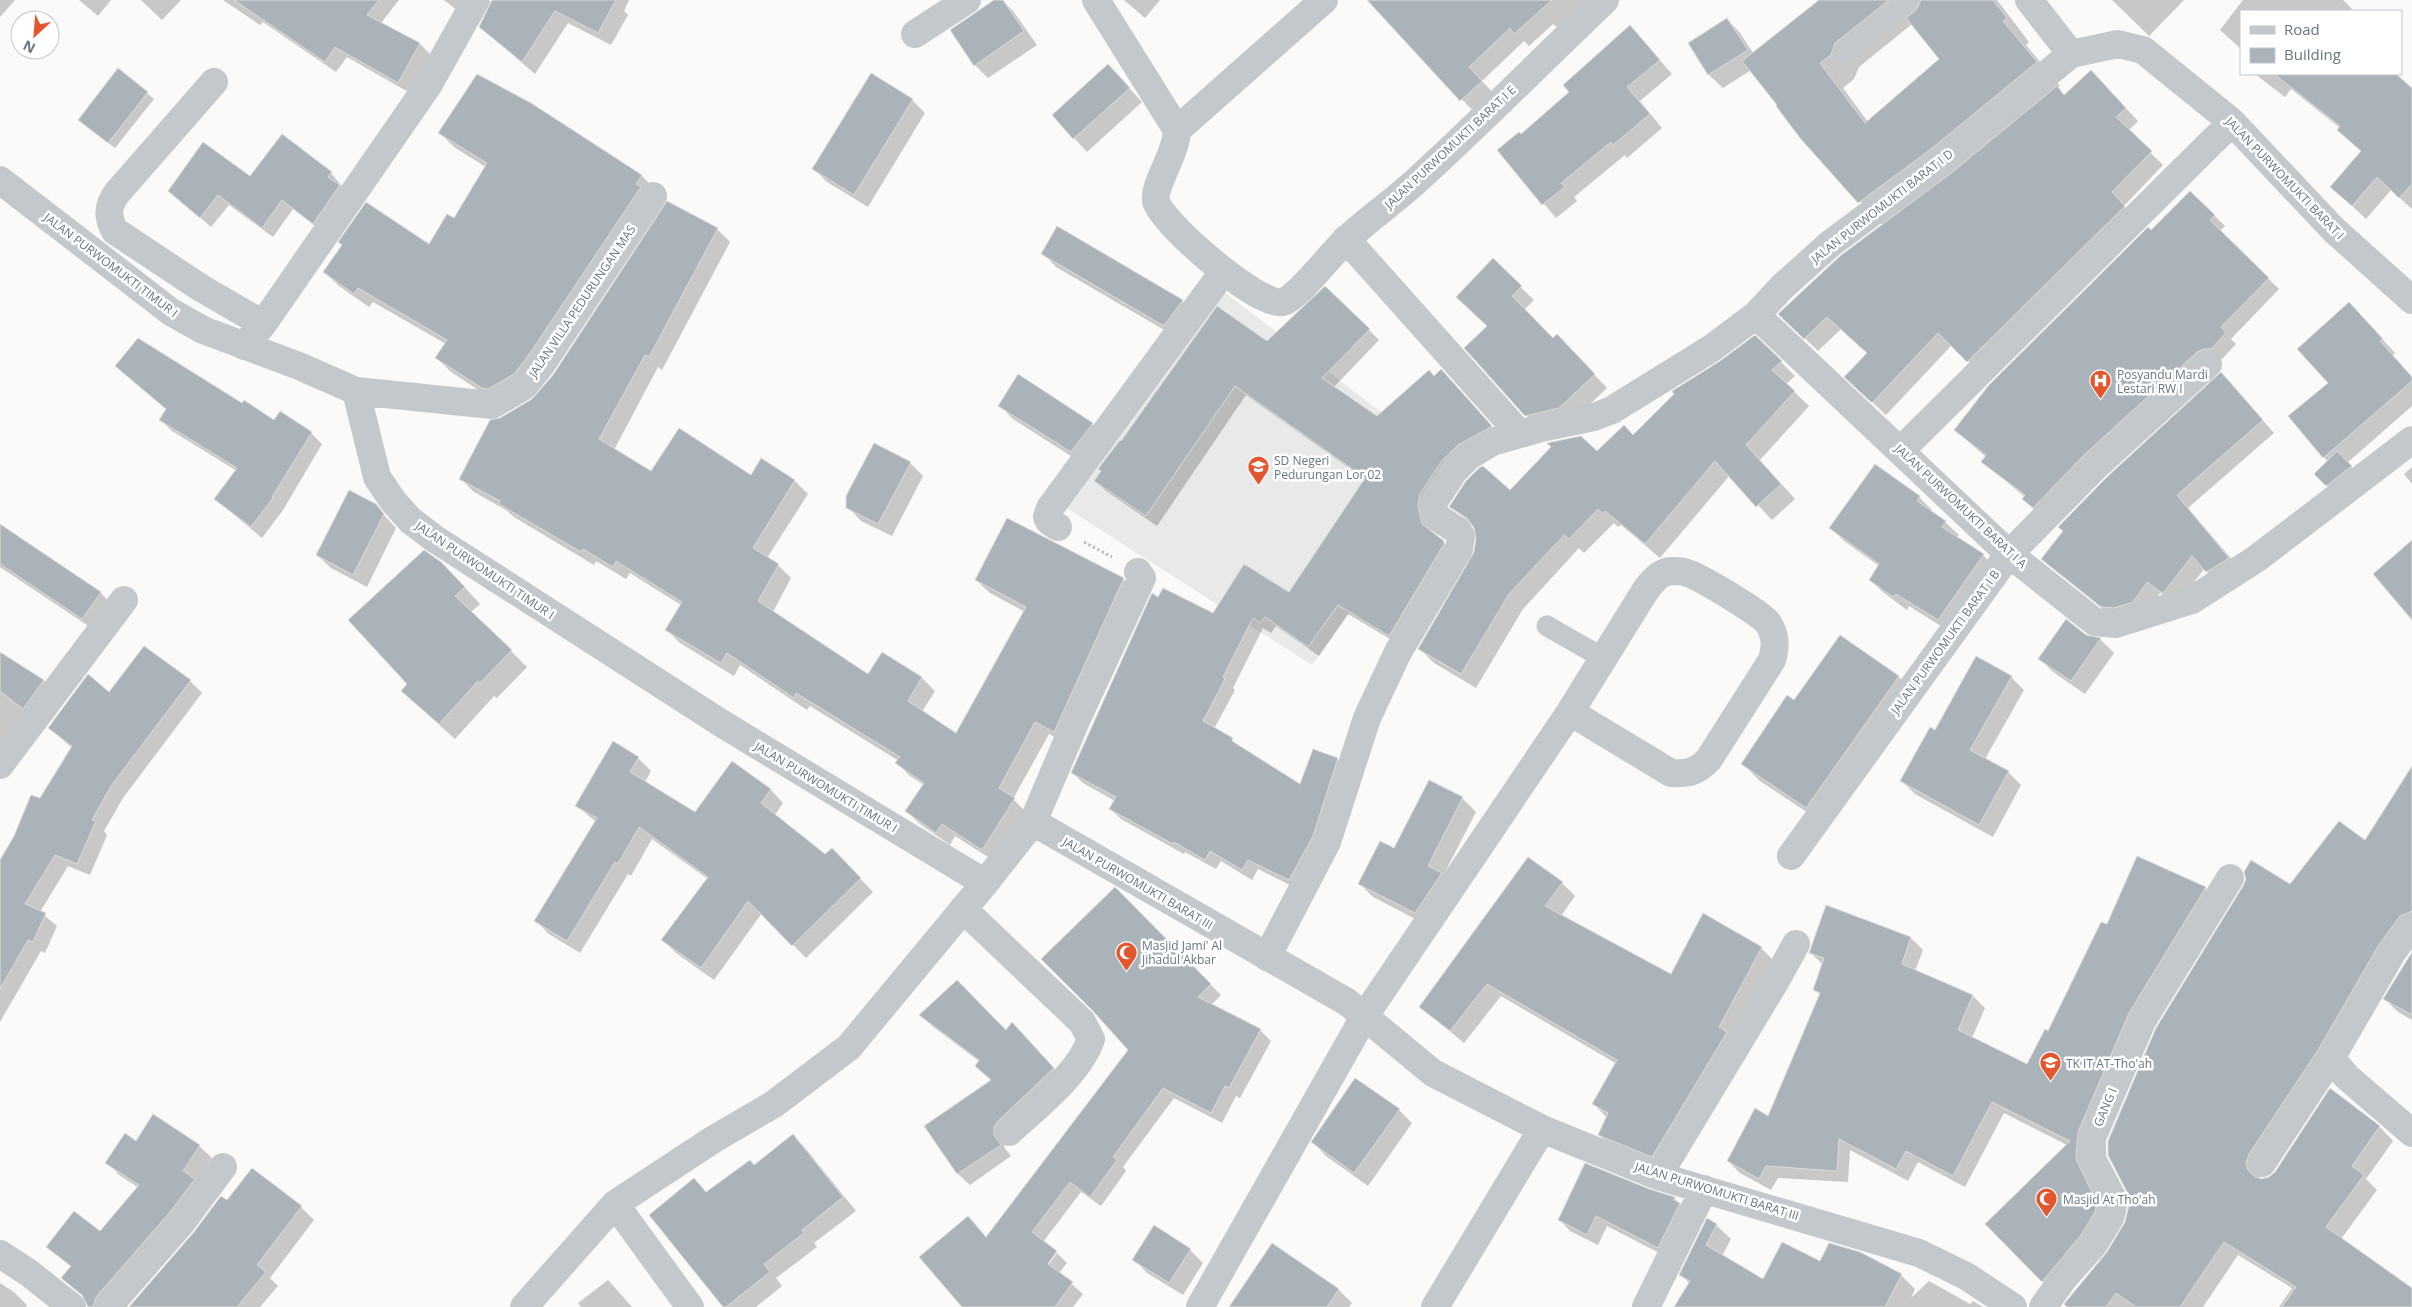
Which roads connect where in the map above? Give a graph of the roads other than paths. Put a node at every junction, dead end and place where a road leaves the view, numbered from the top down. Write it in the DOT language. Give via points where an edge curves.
graph roads {
  1 [pos="476,0"];
  2 [pos="967,0"];
  3 [pos="1096,0"];
  4 [pos="1324,0"];
  5 [pos="1605,0"];
  6 [pos="1909,0"];
  7 [pos="2029,0"];
  8 [pos="915,34"];
  9 [pos="1843,53"];
  10 [pos="2071,54"];
  11 [pos="214,82"];
  12 [pos="2232,122"];
  13 [pos="1177,130"];
  14 [pos="0,180"];
  15 [pos="653,196"];
  16 [pos="1346,239"];
  17 [pos="1224,272"];
  18 [pos="2412,300"];
  19 [pos="1756,315"];
  20 [pos="263,324"];
  21 [pos="244,346"];
  22 [pos="2208,364"];
  23 [pos="356,390"];
  24 [pos="1520,434"];
  25 [pos="2412,440"];
  26 [pos="1900,451"];
  27 [pos="1058,527"];
  28 [pos="2008,554"];
  29 [pos="1138,572"];
  30 [pos="124,600"];
  31 [pos="1547,626"];
  32 [pos="1603,658"];
  33 [pos="1570,712"];
  34 [pos="0,765"];
  35 [pos="1032,822"];
  36 [pos="1791,856"];
  37 [pos="2230,878"];
  38 [pos="985,883"];
  39 [pos="963,909"];
  40 [pos="2412,926"];
  41 [pos="1796,944"];
  42 [pos="1267,957"];
  43 [pos="1364,1017"];
  44 [pos="2332,1058"];
  45 [pos="1542,1128"];
  46 [pos="1010,1132"];
  47 [pos="2412,1133"];
  48 [pos="2262,1163"];
  49 [pos="224,1168"];
  50 [pos="1658,1176"];
  51 [pos="1704,1189"];
  52 [pos="615,1204"];
  53 [pos="0,1254"];
  54 [pos="72,1307"];
  55 [pos="108,1307"];
  56 [pos="524,1307"];
  57 [pos="690,1307"];
  58 [pos="1200,1307"];
  59 [pos="1435,1307"];
  60 [pos="1646,1307"];
  61 [pos="2013,1307"];
  62 [pos="2042,1307"];
  1 -- 20 [label="street" via="429,84"];
  2 -- 8 [label="street"];
  3 -- 13 [label="street"];
  4 -- 13 [label="street"];
  5 -- 16 [label="street, JALAN PURWOMUKTI BARAT I E" via="1413,184"];
  6 -- 9 [label="lane"];
  7 -- 10 [label="street"];
  10 -- 12 [label="street, JALAN PURWOMUKTI BARAT I" via="2118,44 2144,50"];
  10 -- 19 [label="street, JALAN PURWOMUKTI BARAT I D" via="1941,161 1830,244"];
  11 -- 20 [label="street" via="117,193 110,205 109,220 115,231 201,288"];
  12 -- 18 [label="street, JALAN PURWOMUKTI BARAT I" via="2334,230"];
  12 -- 26 [label="street"];
  13 -- 17 [label="street" via="1177,142 1158,187 1156,201 1172,224"];
  14 -- 21 [label="street, JALAN PURWOMUKTI TIMUR I" via="171,312 203,330"];
  15 -- 23 [label="street, JALAN VILLA PEDURUNGAN MAS" via="524,386 492,405"];
  16 -- 17 [label="street, JALAN PURWOMUKTI BARAT I E" via="1292,297 1280,303 1269,301"];
  16 -- 24 [label="street"];
  17 -- 27 [label="street" via="1050,508 1047,517"];
  19 -- 24 [label="street, JALAN PURWOMUKTI BARAT I D" via="1712,348 1612,410"];
  19 -- 26 [label="street, JALAN PURWOMUKTI BARAT I A"];
  20 -- 21 [label="street"];
  21 -- 23 [label="street, JALAN PURWOMUKTI TIMUR I"];
  22 -- 28 [label="street, JALAN PURWOMUKTI BARAT I B" via="2102,460"];
  23 -- 38 [label="street, JALAN PURWOMUKTI TIMUR I" via="377,477 410,520 614,655"];
  24 -- 42 [label="street, JALAN PURWOMUKTI BARAT I D" via="1492,442 1469,456 1436,495 1432,510 1435,516 1458,531 1461,536 1459,549 1394,659 1367,718 1327,842"];
  25 -- 28 [label="street, JALAN PURWOMUKTI BARAT I A" via="2248,564 2192,600 2124,622 2095,622"];
  26 -- 28 [label="street, JALAN PURWOMUKTI BARAT I A"];
  28 -- 36 [label="street, JALAN PURWOMUKTI BARAT I B"];
  29 -- 35 [label="street" via="1142,578"];
  30 -- 34 [label="street"];
  31 -- 32 [label="lane"];
  32 -- 33 [label="street"];
  32 -- 33 [label="street" via="1647,588 1658,576 1672,571 1687,573 1720,590 1767,621 1776,646 1772,660 1709,760 1699,770 1687,774 1671,773"];
  33 -- 43 [label="street"];
  35 -- 38 [label="street"];
  35 -- 42 [label="street, JALAN PURWOMUKTI BARAT III"];
  37 -- 62 [label="street, GANG I" via="2142,1021 2092,1138 2092,1159 2114,1201 2110,1218 2094,1244"];
  38 -- 39 [label="street"];
  39 -- 46 [label="street" via="1082,1022 1091,1039 1086,1052 1061,1083"];
  39 -- 52 [label="street" via="848,1047 774,1104"];
  40 -- 44 [label="street" via="2393,951"];
  41 -- 50 [label="street"];
  42 -- 43 [label="street, JALAN PURWOMUKTI BARAT III" via="1347,1002"];
  43 -- 45 [label="street, JALAN PURWOMUKTI BARAT III" via="1433,1073"];
  43 -- 58 [label="street"];
  44 -- 47 [label="street" via="2347,1077"];
  44 -- 48 [label="street"];
  45 -- 50 [label="street, JALAN PURWOMUKTI BARAT III"];
  45 -- 59 [label="street"];
  49 -- 55 [label="street"];
  50 -- 51 [label="street, JALAN PURWOMUKTI BARAT III"];
  51 -- 60 [label="street"];
  51 -- 61 [label="street, JALAN PURWOMUKTI BARAT III" via="1920,1253 1966,1276"];
  52 -- 56 [label="street"];
  52 -- 57 [label="street"];
  53 -- 54 [label="street"];
}
